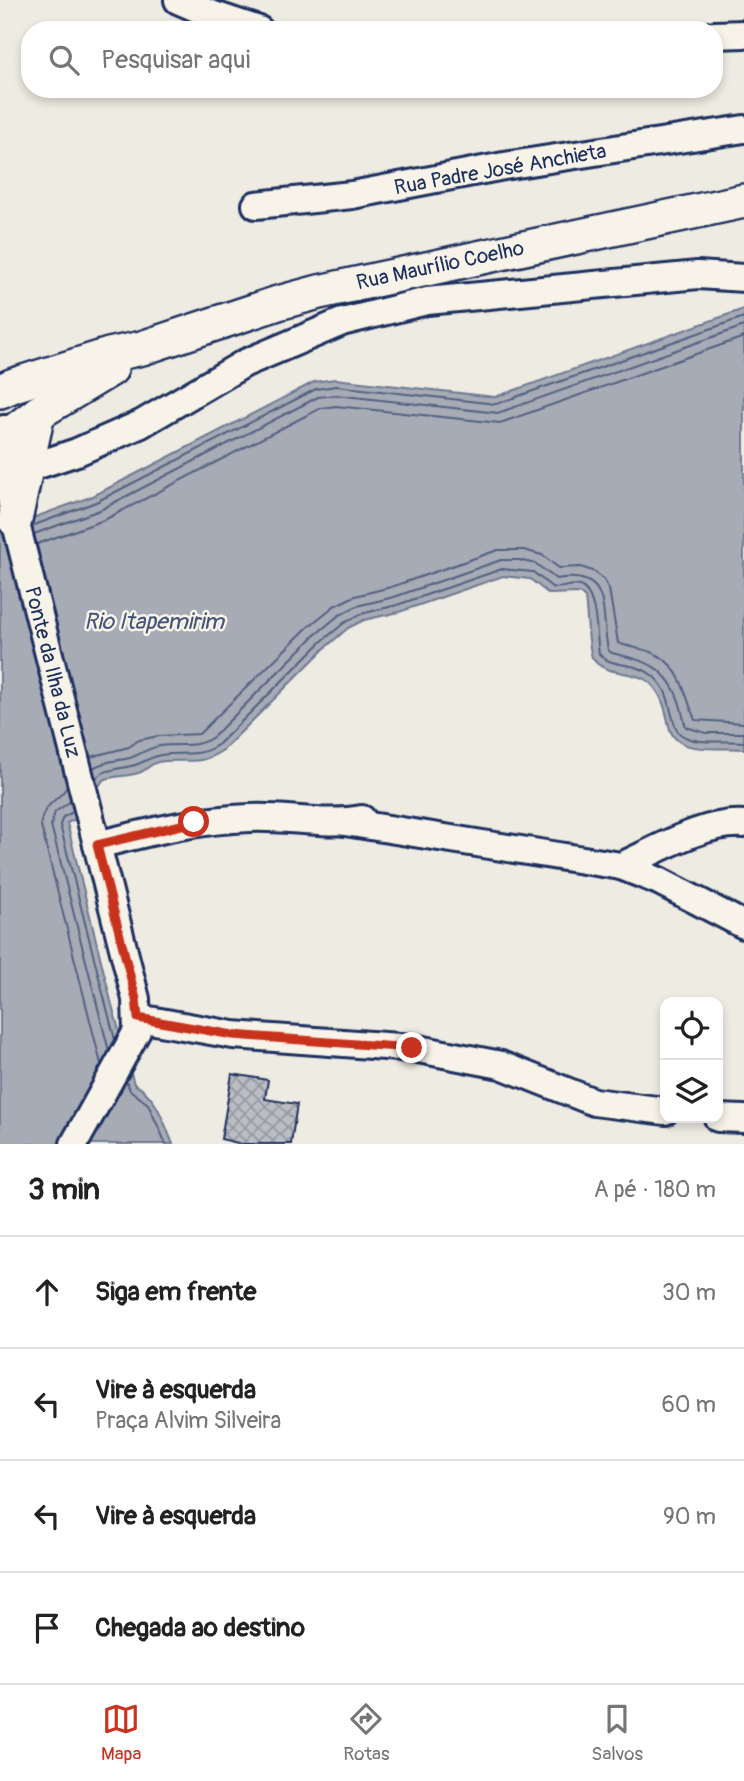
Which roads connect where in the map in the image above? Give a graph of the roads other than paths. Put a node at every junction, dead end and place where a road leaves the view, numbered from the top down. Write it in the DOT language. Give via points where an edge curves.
graph roads {
  1 [pos="178,0"];
  2 [pos="232,21"];
  3 [pos="744,34"];
  4 [pos="723,35"];
  5 [pos="744,129"];
  6 [pos="744,201"];
  7 [pos="256,205"];
  8 [pos="744,278"];
  9 [pos="142,348"];
  10 [pos="0,391"];
  11 [pos="38,413"];
  12 [pos="2,430"];
  13 [pos="26,469"];
  14 [pos="11,517"];
  15 [pos="397,813"];
  16 [pos="345,822"];
  17 [pos="744,824"];
  18 [pos="97,845"];
  19 [pos="621,866"];
  20 [pos="744,925"];
  21 [pos="138,1018"];
  22 [pos="660,1110"];
  23 [pos="723,1118"];
  24 [pos="744,1119"];
  25 [pos="74,1144"];
  1 -- 2 [label="street"];
  3 -- 4 [label="street"];
  5 -- 7 [label="street, Rua Padre José Anchieta" via="352,195"];
  6 -- 9 [label="main road, Rua Maurílio Coelho" via="319,292"];
  8 -- 13 [label="street" via="698,275 427,301 342,323 246,363 141,424"];
  9 -- 10 [label="main road"];
  9 -- 11 [label="main road"];
  11 -- 12 [label="main road"];
  11 -- 13 [label="main road"];
  12 -- 14 [label="street, Ponte da Ilha da Luz"];
  13 -- 14 [label="main road"];
  14 -- 18 [label="street, Ponte da Ilha da Luz"];
  15 -- 16 [label="street"];
  16 -- 18 [label="street" via="253,817 194,822"];
  16 -- 19 [label="street"];
  17 -- 19 [label="street" via="691,834"];
  18 -- 21 [label="street, Ponte da Ilha da Luz"];
  19 -- 20 [label="street"];
  21 -- 22 [label="street" via="233,1035 412,1048 501,1065 594,1102"];
  21 -- 25 [label="street" via="131,1045"];
  23 -- 24 [label="street"];
}
